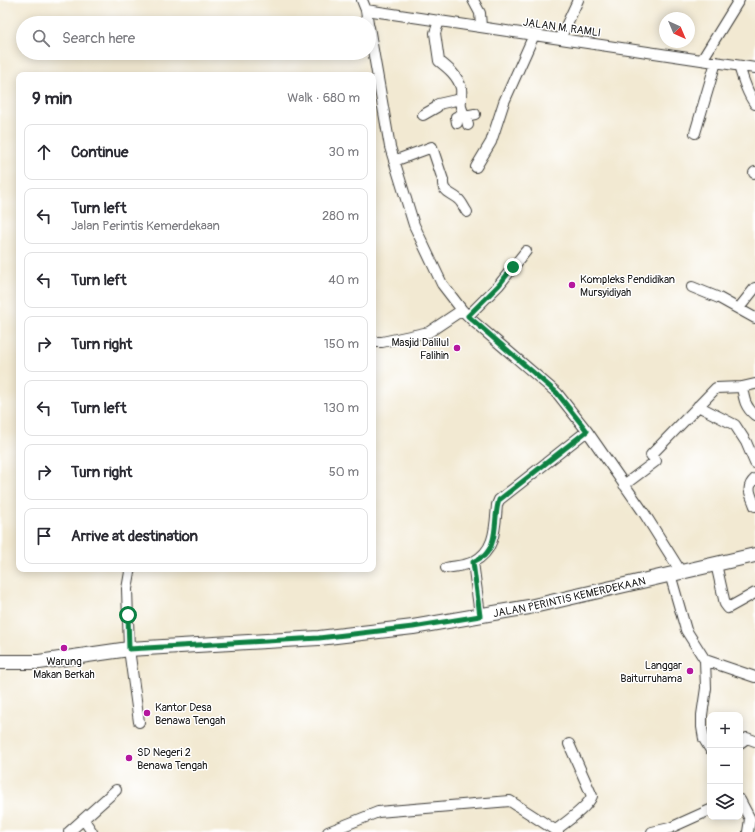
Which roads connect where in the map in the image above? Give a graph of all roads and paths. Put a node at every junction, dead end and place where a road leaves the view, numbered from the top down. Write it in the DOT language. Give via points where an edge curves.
graph roads {
  1 [pos="362,0"];
  2 [pos="473,0"];
  3 [pos="578,0"];
  4 [pos="739,0"];
  5 [pos="366,10"];
  6 [pos="367,16"];
  7 [pos="439,21"];
  8 [pos="481,27"];
  9 [pos="534,35"];
  10 [pos="560,39"];
  11 [pos="375,60"];
  12 [pos="702,60"];
  13 [pos="716,62"];
  14 [pos="739,66"];
  15 [pos="755,68"];
  16 [pos="461,101"];
  17 [pos="755,104"];
  18 [pos="423,115"];
  19 [pos="457,123"];
  20 [pos="695,133"];
  21 [pos="394,161"];
  22 [pos="476,166"];
  23 [pos="467,212"];
  24 [pos="526,251"];
  25 [pos="692,287"];
  26 [pos="755,288"];
  27 [pos="738,308"];
  28 [pos="465,313"];
  29 [pos="755,318"];
  30 [pos="376,342"];
  31 [pos="755,384"];
  32 [pos="742,387"];
  33 [pos="698,406"];
  34 [pos="755,415"];
  35 [pos="587,431"];
  36 [pos="755,462"];
  37 [pos="755,479"];
  38 [pos="624,485"];
  39 [pos="755,506"];
  40 [pos="755,555"];
  41 [pos="473,562"];
  42 [pos="716,564"];
  43 [pos="446,568"];
  44 [pos="130,572"];
  45 [pos="675,573"];
  46 [pos="755,593"];
  47 [pos="480,616"];
  48 [pos="129,649"];
  49 [pos="705,660"];
  50 [pos="0,662"];
  51 [pos="755,677"];
  52 [pos="139,722"];
  53 [pos="743,741"];
  54 [pos="755,741"];
  55 [pos="569,744"];
  56 [pos="709,748"];
  57 [pos="116,790"];
  58 [pos="743,804"];
  59 [pos="707,811"];
  60 [pos="753,818"];
  61 [pos="84,820"];
  62 [pos="557,831"];
  63 [pos="69,832"];
  64 [pos="92,832"];
  65 [pos="328,832"];
  66 [pos="652,832"];
  67 [pos="748,832"];
  1 -- 5 [label="street"];
  2 -- 8 [label="street" via="480,13"];
  3 -- 10 [label="street"];
  4 -- 12 [label="street"];
  5 -- 6 [label="street"];
  5 -- 7 [label="street, JALAN M. RAMLI"];
  7 -- 8 [label="street, JALAN M. RAMLI"];
  7 -- 16 [label="street" via="435,33 439,61 457,78 461,88"];
  8 -- 9 [label="street, JALAN M. RAMLI"];
  9 -- 10 [label="street, JALAN M. RAMLI"];
  9 -- 22 [label="street" via="504,102 491,142"];
  10 -- 12 [label="street, JALAN M. RAMLI"];
  11 -- 21 [label="street"];
  12 -- 13 [label="street, JALAN M. RAMLI"];
  13 -- 14 [label="street, JALAN M. RAMLI"];
  13 -- 20 [label="street"];
  14 -- 15 [label="street, JALAN M. RAMLI"];
  14 -- 17 [label="street" via="742,79"];
  16 -- 18 [label="street" via="438,104"];
  16 -- 19 [label="street" via="461,107 469,118 463,114 456,117"];
  21 -- 23 [label="street" via="432,147 443,186 460,200"];
  21 -- 28 [label="street" via="414,225 442,284"];
  24 -- 28 [label="street" via="499,285"];
  25 -- 27 [label="street"];
  26 -- 27 [label="street"];
  27 -- 29 [label="street"];
  28 -- 30 [label="street" via="429,332"];
  28 -- 35 [label="street" via="557,393"];
  31 -- 32 [label="street"];
  32 -- 33 [label="street" via="716,388"];
  32 -- 34 [label="street" via="745,403"];
  33 -- 36 [label="street" via="734,425 746,442"];
  33 -- 38 [label="street" via="651,455 656,461"];
  35 -- 38 [label="street"];
  35 -- 41 [label="street" via="499,500 489,549 484,556"];
  37 -- 39 [label="street" via="749,485"];
  38 -- 45 [label="street" via="644,514"];
  40 -- 42 [label="main road, JALAN PERINTIS KEMERDEKAAN"];
  41 -- 43 [label="street"];
  41 -- 47 [label="street"];
  42 -- 45 [label="main road, JALAN PERINTIS KEMERDEKAAN"];
  42 -- 46 [label="street" via="728,608"];
  44 -- 48 [label="street" via="126,589"];
  45 -- 47 [label="main road, JALAN PERINTIS KEMERDEKAAN"];
  45 -- 49 [label="street" via="686,630"];
  47 -- 48 [label="main road, JALAN PERINTIS KEMERDEKAAN" via="319,638"];
  48 -- 50 [label="main road, JALAN PERINTIS KEMERDEKAAN" via="39,662"];
  48 -- 52 [label="street"];
  49 -- 51 [label="street"];
  49 -- 56 [label="street" via="706,688 702,728"];
  53 -- 54 [label="street" via="747,738"];
  55 -- 62 [label="street" via="592,796 585,806"];
  57 -- 61 [label="street"];
  58 -- 60 [label="street"];
  59 -- 66 [label="street" via="670,828"];
  60 -- 67 [label="street"];
  61 -- 63 [label="street"];
  61 -- 64 [label="street"];
  62 -- 65 [label="street" via="510,802 378,812"];
}
